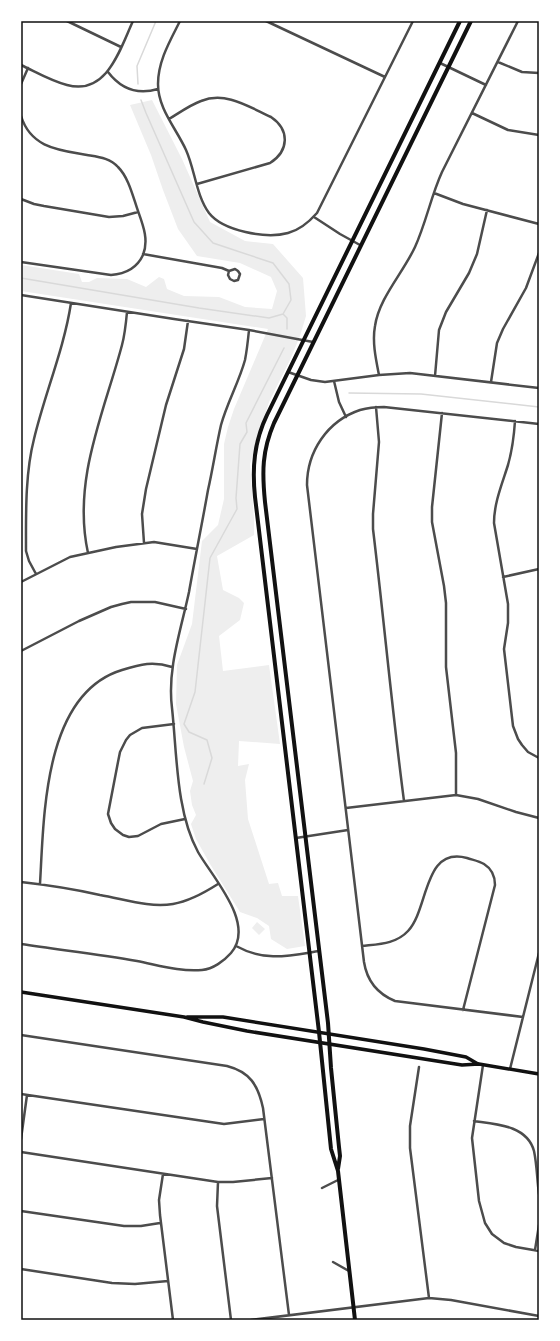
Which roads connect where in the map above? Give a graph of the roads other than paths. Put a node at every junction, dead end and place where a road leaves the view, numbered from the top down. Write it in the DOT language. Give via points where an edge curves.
graph roads {
  1 [pos="67,21"];
  2 [pos="134,21"];
  3 [pos="180,21"];
  4 [pos="266,21"];
  5 [pos="413,21"];
  6 [pos="460,21"];
  7 [pos="471,21"];
  8 [pos="518,21"];
  9 [pos="121,47"];
  10 [pos="439,62"];
  11 [pos="498,62"];
  12 [pos="21,65"];
  13 [pos="448,66"];
  14 [pos="28,68"];
  15 [pos="108,72"];
  16 [pos="539,73"];
  17 [pos="385,77"];
  18 [pos="21,84"];
  19 [pos="486,85"];
  20 [pos="158,89"];
  21 [pos="472,113"];
  22 [pos="21,116"];
  23 [pos="169,119"];
  24 [pos="539,135"];
  25 [pos="197,184"];
  26 [pos="434,192"];
  27 [pos="21,199"];
  28 [pos="487,210"];
  29 [pos="138,212"];
  30 [pos="314,217"];
  31 [pos="539,224"];
  32 [pos="352,241"];
  33 [pos="360,245"];
  34 [pos="539,253"];
  35 [pos="143,254"];
  36 [pos="21,262"];
  37 [pos="230,271"];
  38 [pos="21,295"];
  39 [pos="71,303"];
  40 [pos="128,312"];
  41 [pos="188,322"];
  42 [pos="249,330"];
  43 [pos="303,340"];
  44 [pos="313,342"];
  45 [pos="288,372"];
  46 [pos="297,375"];
  47 [pos="379,375"];
  48 [pos="435,376"];
  49 [pos="334,381"];
  50 [pos="491,382"];
  51 [pos="539,388"];
  52 [pos="376,407"];
  53 [pos="442,413"];
  54 [pos="346,417"];
  55 [pos="515,421"];
  56 [pos="539,424"];
  57 [pos="144,543"];
  58 [pos="197,549"];
  59 [pos="88,553"];
  60 [pos="539,569"];
  61 [pos="36,574"];
  62 [pos="503,578"];
  63 [pos="21,582"];
  64 [pos="186,609"];
  65 [pos="21,651"];
  66 [pos="172,668"];
  67 [pos="174,724"];
  68 [pos="539,758"];
  69 [pos="456,795"];
  70 [pos="404,800"];
  71 [pos="346,808"];
  72 [pos="539,818"];
  73 [pos="185,819"];
  74 [pos="348,830"];
  75 [pos="306,836"];
  76 [pos="296,838"];
  77 [pos="21,882"];
  78 [pos="40,884"];
  79 [pos="218,884"];
  80 [pos="21,944"];
  81 [pos="236,946"];
  82 [pos="362,946"];
  83 [pos="320,951"];
  84 [pos="310,952"];
  85 [pos="539,953"];
  86 [pos="21,992"];
  87 [pos="463,1010"];
  88 [pos="184,1017"];
  89 [pos="523,1017"];
  90 [pos="319,1032"];
  91 [pos="329,1034"];
  92 [pos="21,1035"];
  93 [pos="320,1042"];
  94 [pos="329,1043"];
  95 [pos="481,1064"];
  96 [pos="419,1068"];
  97 [pos="510,1069"];
  98 [pos="539,1074"];
  99 [pos="21,1094"];
  100 [pos="27,1095"];
  101 [pos="264,1119"];
  102 [pos="474,1121"];
  103 [pos="21,1139"];
  104 [pos="21,1152"];
  105 [pos="338,1170"];
  106 [pos="163,1174"];
  107 [pos="272,1178"];
  108 [pos="339,1180"];
  109 [pos="218,1182"];
  110 [pos="322,1188"];
  111 [pos="539,1194"];
  112 [pos="21,1211"];
  113 [pos="160,1223"];
  114 [pos="539,1226"];
  115 [pos="535,1250"];
  116 [pos="539,1251"];
  117 [pos="333,1262"];
  118 [pos="21,1269"];
  119 [pos="349,1271"];
  120 [pos="168,1281"];
  121 [pos="429,1298"];
  122 [pos="354,1307"];
  123 [pos="289,1315"];
  124 [pos="539,1316"];
  125 [pos="173,1320"];
  126 [pos="231,1320"];
  127 [pos="251,1320"];
  128 [pos="356,1320"];
  1 -- 9 [label="street"];
  2 -- 9 [label="street"];
  3 -- 20 [label="street" via="162,61"];
  4 -- 17 [label="street"];
  5 -- 17 [label="street"];
  6 -- 10 [label="main road"];
  7 -- 13 [label="main road"];
  8 -- 11 [label="street"];
  9 -- 15 [label="street"];
  10 -- 13 [label="street"];
  10 -- 32 [label="main road"];
  11 -- 16 [label="street" via="522,72"];
  11 -- 19 [label="street"];
  12 -- 14 [label="street"];
  13 -- 19 [label="street"];
  13 -- 33 [label="main road"];
  14 -- 15 [label="street" via="62,84 74,86 91,84"];
  14 -- 18 [label="street"];
  15 -- 20 [label="street" via="118,83 131,90 145,92"];
  17 -- 30 [label="street"];
  19 -- 21 [label="street"];
  20 -- 23 [label="street" via="161,103"];
  21 -- 24 [label="street" via="508,130"];
  21 -- 26 [label="street"];
  22 -- 29 [label="street" via="30,132 49,147 103,158 115,164 126,178"];
  23 -- 25 [label="street" via="186,151"];
  23 -- 25 [label="street" via="200,101 222,97 272,117 282,129 284,143 275,160"];
  25 -- 30 [label="street" via="209,212 218,222 230,228 280,235 297,230"];
  26 -- 28 [label="street" via="463,204"];
  26 -- 47 [label="street" via="415,247 377,314 374,332"];
  27 -- 29 [label="street" via="34,204 109,217"];
  28 -- 31 [label="street"];
  28 -- 48 [label="street" via="477,254 441,324"];
  29 -- 35 [label="street" via="146,236"];
  30 -- 32 [label="street"];
  32 -- 33 [label="street"];
  32 -- 43 [label="main road"];
  33 -- 44 [label="main road"];
  34 -- 50 [label="street" via="526,288 497,343"];
  35 -- 36 [label="street" via="132,269 122,274 111,275"];
  35 -- 37 [label="street"];
  37 -- 37 [label="street" via="230,279 238,280 238,271"];
  38 -- 39 [label="street"];
  39 -- 40 [label="street"];
  39 -- 61 [label="street" via="66,331 34,438 29,465 26,551"];
  40 -- 41 [label="street"];
  40 -- 59 [label="street" via="122,344 88,462 84,524"];
  41 -- 42 [label="street"];
  41 -- 57 [label="street" via="186,342 166,404 146,489 142,514"];
  42 -- 43 [label="street"];
  42 -- 58 [label="street" via="245,360 221,426"];
  43 -- 44 [label="street"];
  43 -- 45 [label="main road"];
  44 -- 46 [label="main road"];
  45 -- 46 [label="street"];
  45 -- 76 [label="main road" via="260,432 255,451 253,479"];
  46 -- 49 [label="street" via="317,381"];
  46 -- 75 [label="main road" via="269,434 263,469"];
  47 -- 48 [label="street" via="410,373"];
  47 -- 49 [label="street"];
  48 -- 50 [label="street"];
  49 -- 54 [label="street"];
  50 -- 51 [label="street"];
  52 -- 53 [label="street"];
  52 -- 54 [label="street" via="359,410"];
  52 -- 70 [label="street" via="379,442 374,529"];
  53 -- 55 [label="street"];
  53 -- 69 [label="street" via="432,522 446,603 446,667 456,753"];
  54 -- 71 [label="street" via="326,432 318,442 307,476"];
  55 -- 56 [label="street"];
  55 -- 62 [label="street" via="509,463 494,515"];
  57 -- 58 [label="street"];
  57 -- 59 [label="street"];
  58 -- 64 [label="street"];
  59 -- 61 [label="street" via="62,560"];
  60 -- 62 [label="street"];
  61 -- 63 [label="street"];
  62 -- 68 [label="street" via="508,614 504,649 513,726 522,745"];
  64 -- 65 [label="street" via="155,602 122,604 79,621"];
  64 -- 66 [label="street"];
  66 -- 67 [label="street"];
  66 -- 78 [label="street" via="154,663 110,675 87,691 69,714 56,751 49,784"];
  67 -- 73 [label="street"];
  67 -- 73 [label="street" via="142,728 126,740 120,752 108,814 115,829 129,837 138,836 161,824"];
  69 -- 70 [label="street"];
  69 -- 72 [label="street" via="478,799"];
  70 -- 71 [label="street"];
  71 -- 74 [label="street"];
  73 -- 79 [label="street" via="198,852"];
  74 -- 75 [label="street"];
  74 -- 82 [label="street"];
  75 -- 76 [label="street"];
  75 -- 83 [label="main road"];
  76 -- 84 [label="main road"];
  77 -- 78 [label="street"];
  78 -- 79 [label="street" via="164,905 195,897"];
  79 -- 81 [label="street" via="238,920"];
  80 -- 81 [label="street" via="199,970 219,963 232,953"];
  81 -- 84 [label="street" via="254,954 267,956"];
  82 -- 87 [label="street" via="365,967 371,982 390,999 403,1003"];
  82 -- 87 [label="street" via="393,941 408,931 440,862 456,856 486,865 493,874 495,885"];
  83 -- 84 [label="street"];
  83 -- 91 [label="main road"];
  84 -- 90 [label="main road"];
  85 -- 89 [label="street"];
  86 -- 88 [label="main road"];
  87 -- 89 [label="street"];
  88 -- 90 [label="main road" via="224,1017"];
  88 -- 93 [label="main road" via="247,1031"];
  89 -- 97 [label="street"];
  90 -- 91 [label="main road"];
  90 -- 93 [label="main road"];
  91 -- 94 [label="main road"];
  91 -- 95 [label="main road" via="452,1054"];
  92 -- 101 [label="street" via="236,1069 249,1077 255,1086 262,1102"];
  93 -- 94 [label="main road"];
  93 -- 105 [label="main road" via="331,1149"];
  94 -- 95 [label="main road" via="462,1065"];
  94 -- 105 [label="main road" via="340,1156"];
  95 -- 97 [label="main road"];
  95 -- 102 [label="street"];
  96 -- 121 [label="street" via="410,1126 410,1148"];
  97 -- 98 [label="main road"];
  99 -- 100 [label="street"];
  100 -- 101 [label="street" via="224,1124"];
  100 -- 103 [label="street"];
  101 -- 107 [label="street"];
  102 -- 111 [label="street" via="512,1128 526,1137 534,1152"];
  102 -- 115 [label="street" via="472,1147 484,1223 492,1234 504,1243"];
  104 -- 106 [label="street"];
  105 -- 108 [label="main road"];
  106 -- 109 [label="street"];
  106 -- 113 [label="street"];
  107 -- 109 [label="street"];
  107 -- 123 [label="street"];
  108 -- 110 [label="street"];
  108 -- 119 [label="main road"];
  109 -- 126 [label="street" via="217,1206"];
  112 -- 113 [label="street" via="124,1226"];
  113 -- 120 [label="street"];
  114 -- 115 [label="street"];
  115 -- 116 [label="street"];
  117 -- 119 [label="street"];
  118 -- 120 [label="street" via="112,1283"];
  119 -- 122 [label="main road"];
  120 -- 125 [label="street"];
  121 -- 122 [label="street"];
  121 -- 124 [label="street"];
  122 -- 123 [label="street"];
  122 -- 128 [label="main road"];
  123 -- 127 [label="street"];
}
